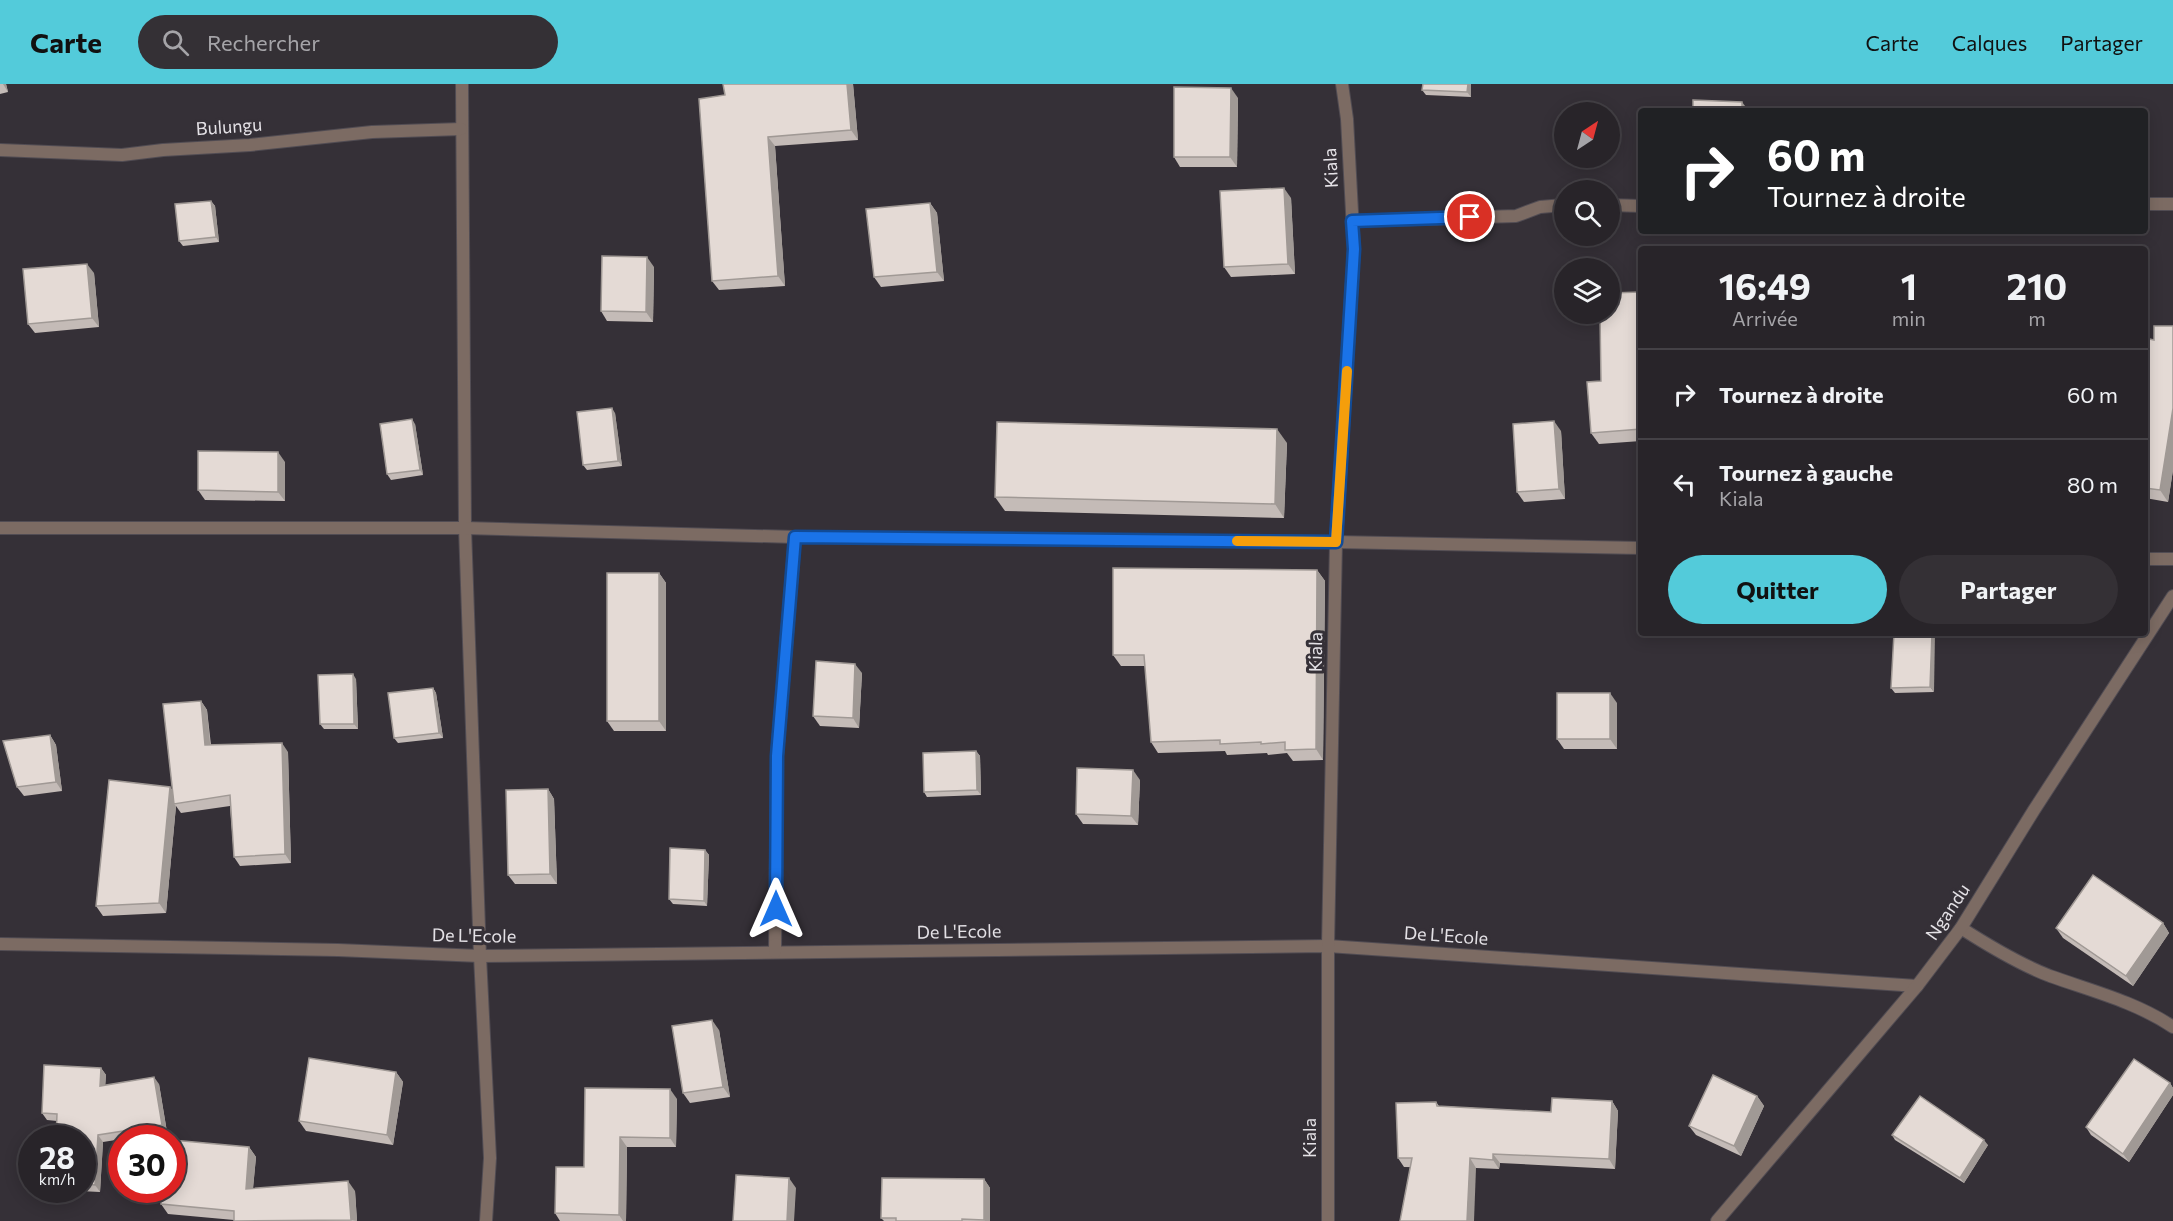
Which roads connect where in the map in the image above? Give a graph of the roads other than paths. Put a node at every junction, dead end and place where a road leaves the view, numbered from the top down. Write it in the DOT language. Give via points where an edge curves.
graph roads {
  1 [pos="462,84"];
  2 [pos="1342,84"];
  3 [pos="461,129"];
  4 [pos="0,150"];
  5 [pos="2148,204"];
  6 [pos="2173,204"];
  7 [pos="1620,205"];
  8 [pos="1554,206"];
  9 [pos="1638,206"];
  10 [pos="1352,221"];
  11 [pos="0,528"];
  12 [pos="465,528"];
  13 [pos="795,537"];
  14 [pos="1336,542"];
  15 [pos="1638,548"];
  16 [pos="2148,559"];
  17 [pos="2173,559"];
  18 [pos="2173,597"];
  19 [pos="2148,635"];
  20 [pos="2148,636"];
  21 [pos="1961,928"];
  22 [pos="0,944"];
  23 [pos="1328,946"];
  24 [pos="775,952"];
  25 [pos="480,956"];
  26 [pos="1917,986"];
  27 [pos="2173,1027"];
  28 [pos="486,1221"];
  29 [pos="1328,1221"];
  30 [pos="1717,1221"];
  1 -- 3 [label="street"];
  2 -- 10 [label="street, Kiala"];
  3 -- 4 [label="street, Bulungu" via="372,132 122,155"];
  3 -- 12 [label="street"];
  5 -- 6 [label="street"];
  7 -- 9 [label="street"];
  8 -- 10 [label="street" via="1516,216"];
  10 -- 14 [label="street, Kiala" via="1354,249"];
  11 -- 12 [label="street"];
  12 -- 13 [label="street"];
  12 -- 25 [label="street"];
  13 -- 14 [label="street"];
  13 -- 24 [label="street" via="777,756"];
  14 -- 15 [label="street"];
  14 -- 23 [label="street, Kiala"];
  16 -- 17 [label="street"];
  18 -- 19 [label="street, Ngandu"];
  20 -- 21 [label="street, Ngandu"];
  21 -- 26 [label="street, Ngandu"];
  21 -- 27 [label="street" via="2048,975 2121,1000"];
  22 -- 25 [label="street, De L'Ecole"];
  23 -- 24 [label="street, De L'Ecole"];
  23 -- 26 [label="street, De L'Ecole"];
  23 -- 29 [label="street, Kiala"];
  24 -- 25 [label="street, De L'Ecole"];
  25 -- 28 [label="street" via="490,1158"];
  26 -- 30 [label="street, Ngandu"];
}
